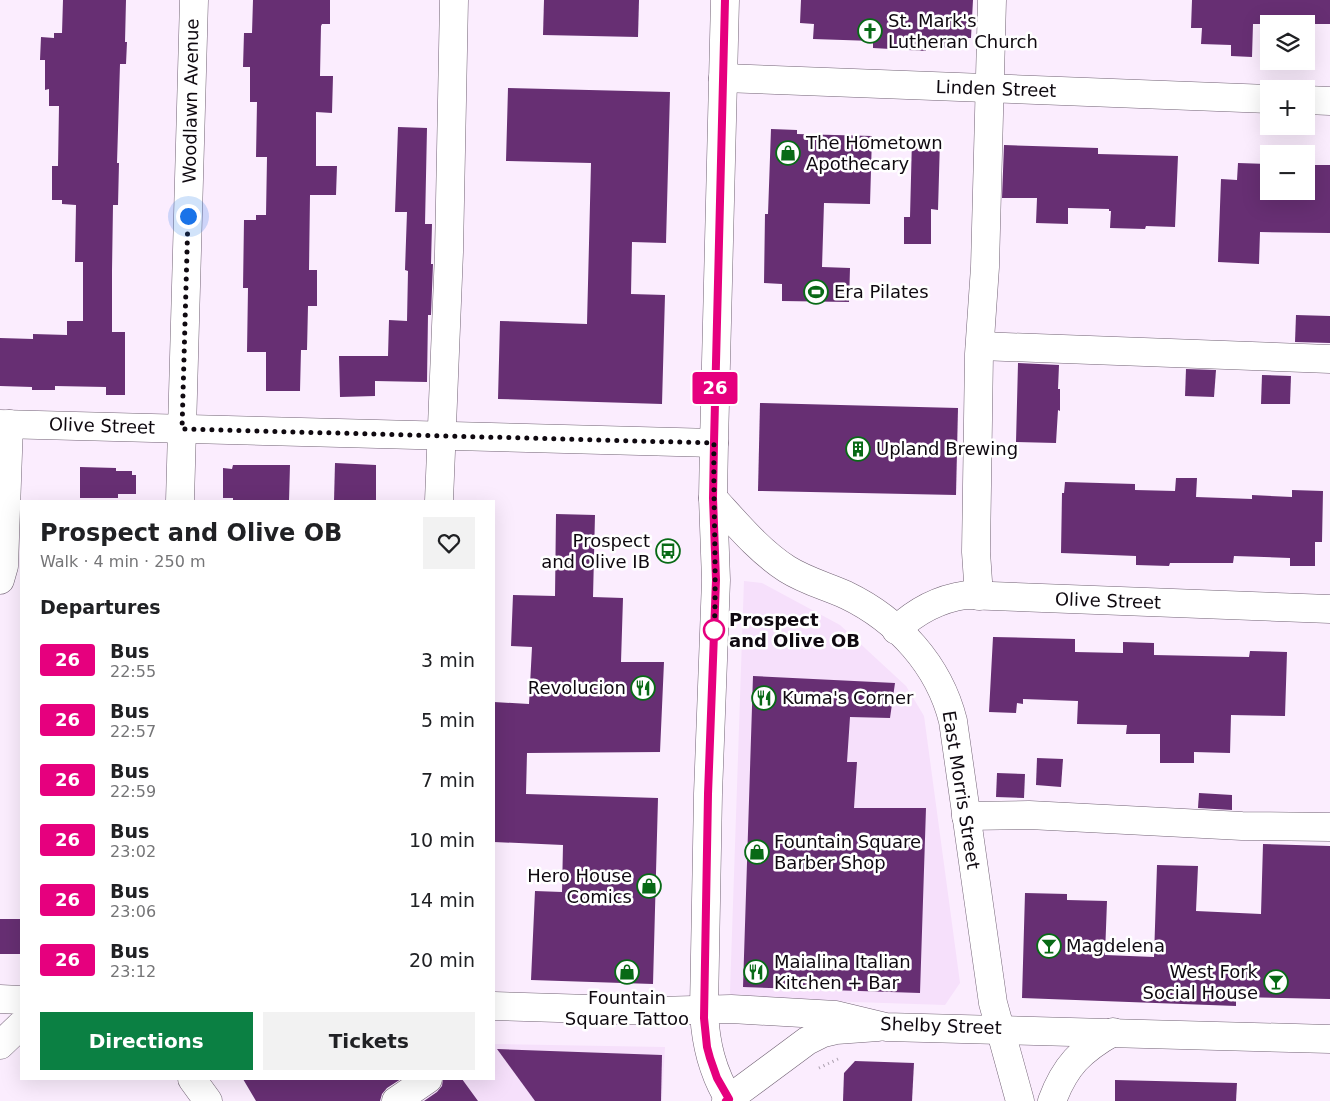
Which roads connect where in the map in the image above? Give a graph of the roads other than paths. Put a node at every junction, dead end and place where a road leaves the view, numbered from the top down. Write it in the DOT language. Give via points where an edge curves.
graph roads {
  1 [pos="194,0"];
  2 [pos="454,0"];
  3 [pos="725,0"];
  4 [pos="992,0"];
  5 [pos="723,78"];
  6 [pos="989,88"];
  7 [pos="1260,99"];
  8 [pos="1315,100"];
  9 [pos="1330,101"];
  10 [pos="980,346"];
  11 [pos="1330,359"];
  12 [pos="4,424"];
  13 [pos="182,429"];
  14 [pos="441,436"];
  15 [pos="714,443"];
  16 [pos="713,498"];
  17 [pos="180,500"];
  18 [pos="439,500"];
  19 [pos="0,580"];
  20 [pos="979,596"];
  21 [pos="1330,609"];
  22 [pos="896,630"];
  23 [pos="966,816"];
  24 [pos="1330,827"];
  25 [pos="0,999"];
  26 [pos="20,1000"];
  27 [pos="495,1006"];
  28 [pos="704,1009"];
  29 [pos="20,1026"];
  30 [pos="886,1026"];
  31 [pos="999,1029"];
  32 [pos="1113,1032"];
  33 [pos="1330,1039"];
  34 [pos="0,1045"];
  35 [pos="193,1080"];
  36 [pos="427,1080"];
  37 [pos="729,1100"];
  38 [pos="208,1101"];
  39 [pos="396,1101"];
  40 [pos="1020,1101"];
  41 [pos="1052,1101"];
  1 -- 13 [label="main road, Woodlawn Avenue"];
  2 -- 14 [label="main road" via="449,252"];
  3 -- 5 [label="main road"];
  4 -- 6 [label="main road"];
  5 -- 6 [label="main road, Linden Street"];
  5 -- 15 [label="main road"];
  6 -- 7 [label="main road, Linden Street"];
  6 -- 10 [label="main road"];
  8 -- 9 [label="main road"];
  10 -- 11 [label="main road"];
  10 -- 20 [label="main road" via="976,552"];
  12 -- 13 [label="main road, Olive Street"];
  12 -- 19 [label="main road" via="4,566"];
  13 -- 14 [label="main road, Olive Street"];
  13 -- 17 [label="main road, Woodlawn Avenue"];
  14 -- 15 [label="main road, Olive Street"];
  14 -- 18 [label="main road"];
  15 -- 16 [label="main road"];
  16 -- 22 [label="main road, East Morris Street" via="765,552 787,569 861,603"];
  16 -- 28 [label="main road" via="716,580"];
  20 -- 21 [label="main road, Olive Street"];
  20 -- 22 [label="main road, Olive Street" via="958,596 928,606"];
  22 -- 23 [label="main road, East Morris Street" via="922,655 946,697 953,721"];
  23 -- 24 [label="main road" via="1029,815 1242,826"];
  23 -- 31 [label="main road, East Morris Street"];
  25 -- 26 [label="main road"];
  27 -- 28 [label="main road, Shelby Street" via="657,1011"];
  28 -- 30 [label="main road, Shelby Street" via="836,1015"];
  28 -- 37 [label="main road" via="710,1058"];
  29 -- 34 [label="main road"];
  30 -- 31 [label="main road, Shelby Street"];
  30 -- 37 [label="main road" via="823,1033 807,1041"];
  31 -- 32 [label="main road, Shelby Street"];
  31 -- 40 [label="main road, East Morris Street"];
  32 -- 33 [label="main road, Shelby Street"];
  32 -- 41 [label="main road" via="1089,1046 1072,1062"];
  35 -- 38 [label="main road"];
  36 -- 39 [label="main road"];
}
